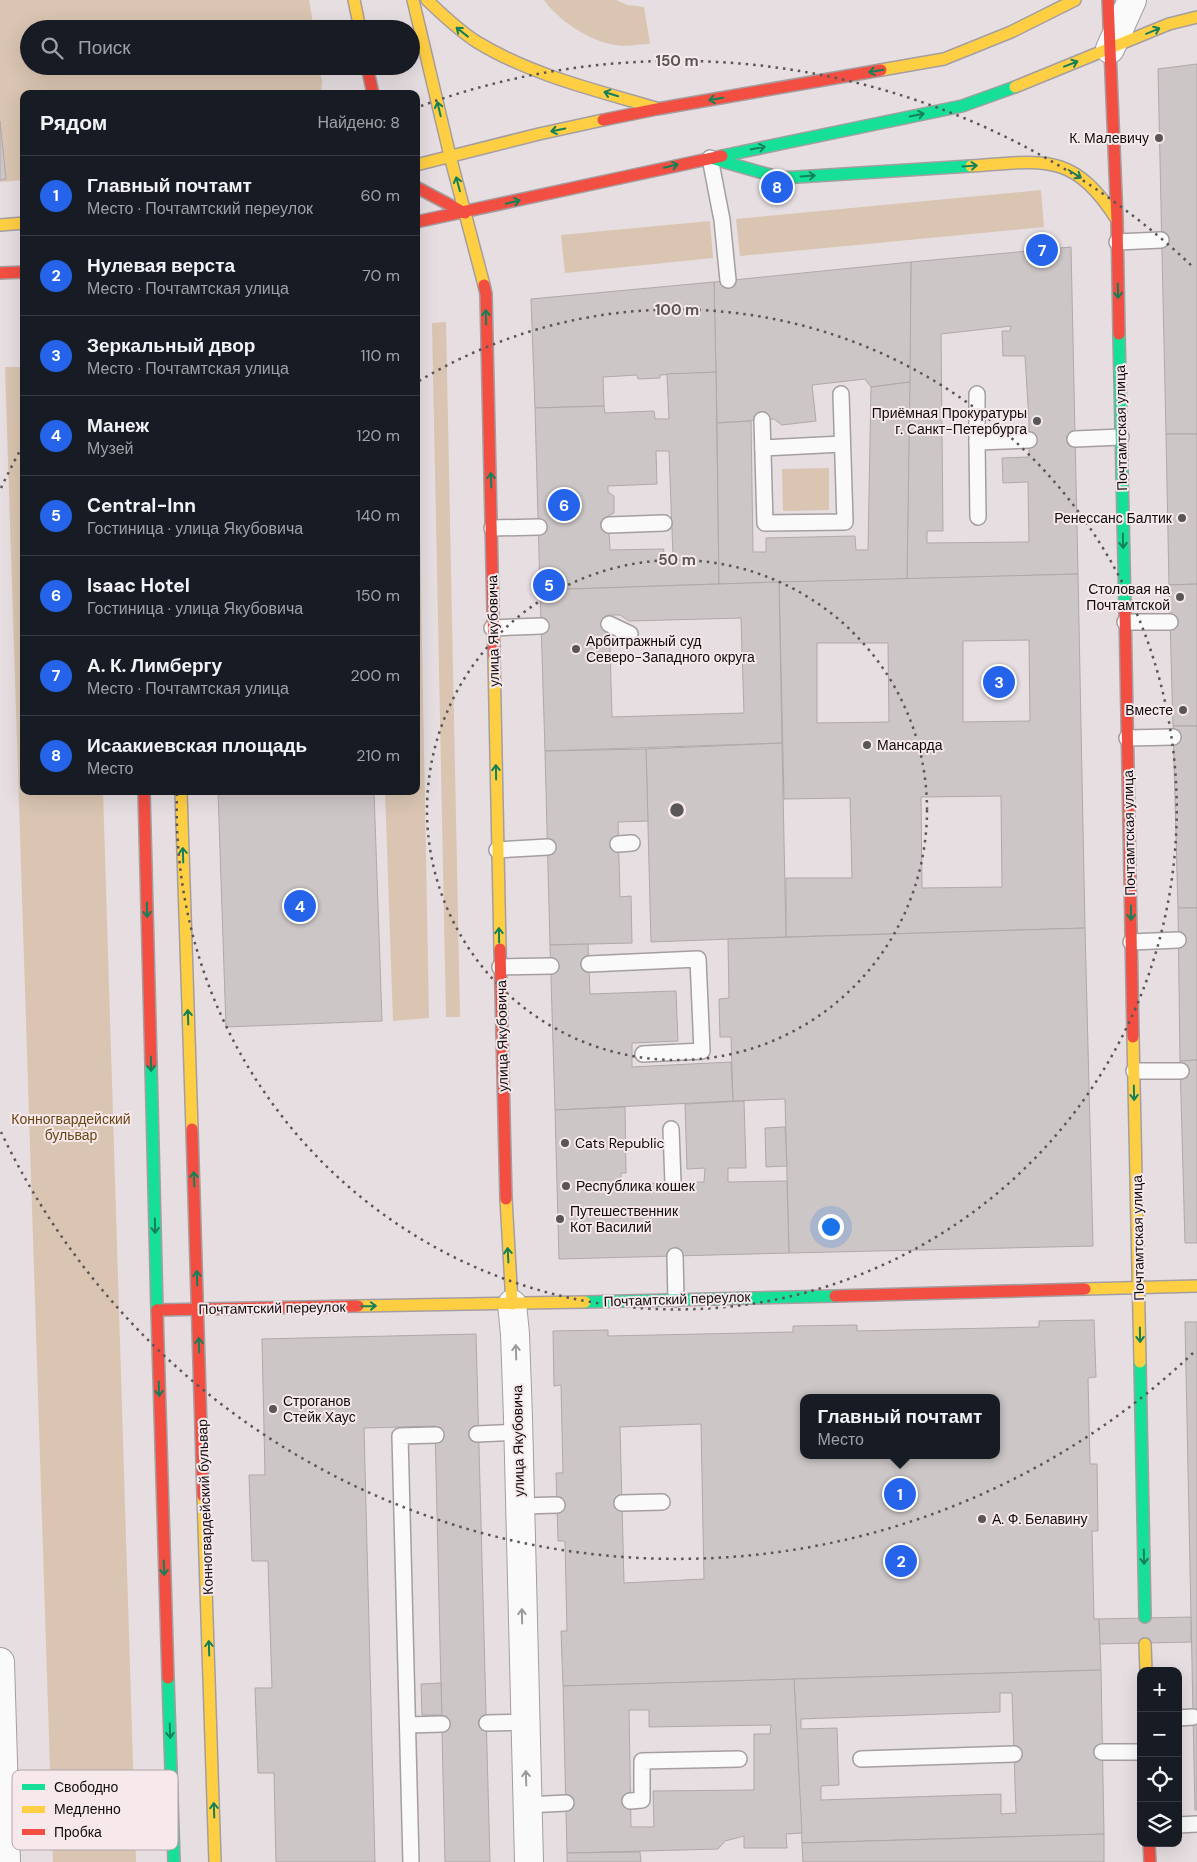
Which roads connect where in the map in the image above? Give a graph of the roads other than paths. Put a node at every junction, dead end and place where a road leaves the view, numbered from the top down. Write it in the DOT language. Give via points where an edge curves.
graph roads {
  1 [pos="354,0"];
  2 [pos="414,0"];
  3 [pos="427,0"];
  4 [pos="1076,0"];
  5 [pos="1108,0"];
  6 [pos="1132,0"];
  7 [pos="1027,11"];
  8 [pos="1197,17"];
  9 [pos="358,20"];
  10 [pos="419,20"];
  11 [pos="420,26"];
  12 [pos="1000,37"];
  13 [pos="1110,49"];
  14 [pos="369,75"];
  15 [pos="372,90"];
  16 [pos="657,109"];
  17 [pos="450,156"];
  18 [pos="710,158"];
  19 [pos="420,164"];
  20 [pos="420,189"];
  21 [pos="466,213"];
  22 [pos="1117,220"];
  23 [pos="420,221"];
  24 [pos="20,222"];
  25 [pos="0,225"];
  26 [pos="1161,240"];
  27 [pos="1117,242"];
  28 [pos="20,272"];
  29 [pos="0,273"];
  30 [pos="728,280"];
  31 [pos="841,394"];
  32 [pos="977,394"];
  33 [pos="762,420"];
  34 [pos="1121,437"];
  35 [pos="1075,439"];
  36 [pos="1029,440"];
  37 [pos="978,442"];
  38 [pos="842,444"];
  39 [pos="763,448"];
  40 [pos="978,517"];
  41 [pos="664,523"];
  42 [pos="609,525"];
  43 [pos="539,527"];
  44 [pos="492,528"];
  45 [pos="1125,622"];
  46 [pos="1170,622"];
  47 [pos="609,624"];
  48 [pos="541,626"];
  49 [pos="492,628"];
  50 [pos="630,634"];
  51 [pos="1173,737"];
  52 [pos="1128,738"];
  53 [pos="144,795"];
  54 [pos="181,795"];
  55 [pos="548,848"];
  56 [pos="497,850"];
  57 [pos="1178,940"];
  58 [pos="1131,942"];
  59 [pos="589,964"];
  60 [pos="551,966"];
  61 [pos="500,968"];
  62 [pos="643,1054"];
  63 [pos="1134,1071"];
  64 [pos="1181,1071"];
  65 [pos="671,1129"];
  66 [pos="673,1183"];
  67 [pos="675,1256"];
  68 [pos="1138,1286"];
  69 [pos="1197,1286"];
  70 [pos="676,1299"];
  71 [pos="512,1304"];
  72 [pos="157,1310"];
  73 [pos="198,1310"];
  74 [pos="518,1432"];
  75 [pos="477,1434"];
  76 [pos="436,1435"];
  77 [pos="662,1502"];
  78 [pos="622,1503"];
  79 [pos="557,1505"];
  80 [pos="520,1506"];
  81 [pos="1145,1617"];
  82 [pos="1146,1644"];
  83 [pos="0,1662"];
  84 [pos="1146,1667"];
  85 [pos="525,1722"];
  86 [pos="487,1723"];
  87 [pos="442,1724"];
  88 [pos="408,1726"];
  89 [pos="1102,1752"];
  90 [pos="1137,1752"];
  91 [pos="1014,1754"];
  92 [pos="739,1759"];
  93 [pos="861,1759"];
  94 [pos="171,1770"];
  95 [pos="630,1801"];
  96 [pos="566,1803"];
  97 [pos="527,1805"];
  98 [pos="1182,1824"];
  99 [pos="1197,1824"];
  100 [pos="1149,1847"];
  101 [pos="6,1862"];
  102 [pos="216,1862"];
  103 [pos="411,1862"];
  104 [pos="528,1862"];
  105 [pos="1150,1862"];
  1 -- 9 [label="main road"];
  10 -- 2 [label="main road, улица Якубовича, one-way"];
  16 -- 3 [label="main road, one-way" via="506,58 473,40 439,14"];
  4 -- 12 [label="main road"];
  5 -- 13 [label="main road, Почтамтская улица"];
  6 -- 13 [label="street"];
  7 -- 12 [label="main road"];
  13 -- 8 [label="main road, one-way" via="1169,24"];
  17 -- 11 [label="main road, улица Якубовича, one-way"];
  12 -- 16 [label="main road, one-way" via="944,59"];
  18 -- 13 [label="main road, one-way" via="962,106"];
  13 -- 22 [label="main road, Почтамтская улица"];
  14 -- 15 [label="main road"];
  16 -- 17 [label="main road, one-way"];
  17 -- 19 [label="main road"];
  21 -- 17 [label="main road, улица Якубовича, one-way"];
  21 -- 18 [label="main road, one-way"];
  18 -- 22 [label="main road, one-way" via="781,178 1029,162 1061,166 1101,194"];
  18 -- 30 [label="lane" via="722,220"];
  20 -- 21 [label="main road"];
  21 -- 23 [label="main road"];
  44 -- 21 [label="main road, улица Якубовича, one-way" via="486,294"];
  22 -- 27 [label="main road, Почтамтская улица"];
  24 -- 25 [label="main road"];
  26 -- 27 [label="lane"];
  27 -- 34 [label="main road, Почтамтская улица, one-way"];
  28 -- 29 [label="main road"];
  31 -- 38 [label="lane"];
  32 -- 37 [label="lane"];
  33 -- 39 [label="lane"];
  34 -- 35 [label="lane"];
  34 -- 45 [label="main road, Почтамтская улица, one-way"];
  36 -- 37 [label="lane"];
  37 -- 40 [label="lane"];
  38 -- 39 [label="lane"];
  38 -- 39 [label="lane" via="845,522 765,523"];
  41 -- 42 [label="lane"];
  43 -- 44 [label="lane"];
  44 -- 49 [label="main road, улица Якубовича"];
  45 -- 46 [label="lane"];
  45 -- 52 [label="main road, Почтамтская улица"];
  47 -- 50 [label="lane"];
  48 -- 49 [label="lane"];
  56 -- 49 [label="main road, улица Якубовича, one-way"];
  51 -- 52 [label="lane"];
  52 -- 58 [label="main road, Почтамтская улица, one-way"];
  53 -- 72 [label="main road, one-way"];
  73 -- 54 [label="main road, Конногвардейский бульвар, one-way"];
  55 -- 56 [label="lane"];
  61 -- 56 [label="main road, улица Якубовича, one-way"];
  57 -- 58 [label="lane"];
  58 -- 63 [label="main road, Почтамтская улица"];
  59 -- 62 [label="lane" via="698,959 702,1051"];
  60 -- 61 [label="lane"];
  71 -- 61 [label="main road, улица Якубовича, one-way" via="507,1245"];
  63 -- 64 [label="lane"];
  63 -- 68 [label="main road, Почтамтская улица, one-way"];
  65 -- 66 [label="lane"];
  67 -- 70 [label="lane"];
  68 -- 69 [label="main road, Почтамтский переулок"];
  68 -- 70 [label="main road, Почтамтский переулок"];
  68 -- 81 [label="main road, Почтамтская улица, one-way"];
  70 -- 71 [label="main road, Почтамтский переулок"];
  73 -- 71 [label="main road, Почтамтский переулок, one-way"];
  74 -- 71 [label="street, улица Якубовича, one-way"];
  72 -- 73 [label="main road, Почтамтский переулок"];
  72 -- 94 [label="main road, one-way"];
  102 -- 73 [label="main road, Конногвардейский бульвар, one-way"];
  74 -- 75 [label="lane"];
  74 -- 80 [label="street, улица Якубовича"];
  76 -- 88 [label="lane" via="400,1436"];
  77 -- 78 [label="lane"];
  79 -- 80 [label="lane"];
  85 -- 80 [label="street, улица Якубовича, one-way"];
  82 -- 84 [label="main road"];
  83 -- 101 [label="street"];
  85 -- 86 [label="lane"];
  97 -- 85 [label="street, улица Якубовича, one-way"];
  87 -- 88 [label="lane"];
  88 -- 103 [label="lane"];
  89 -- 90 [label="lane"];
  91 -- 93 [label="lane"];
  92 -- 95 [label="lane" via="642,1761 642,1800"];
  96 -- 97 [label="lane"];
  97 -- 104 [label="street, улица Якубовича"];
  98 -- 99 [label="lane"];
  100 -- 105 [label="main road"];
}
